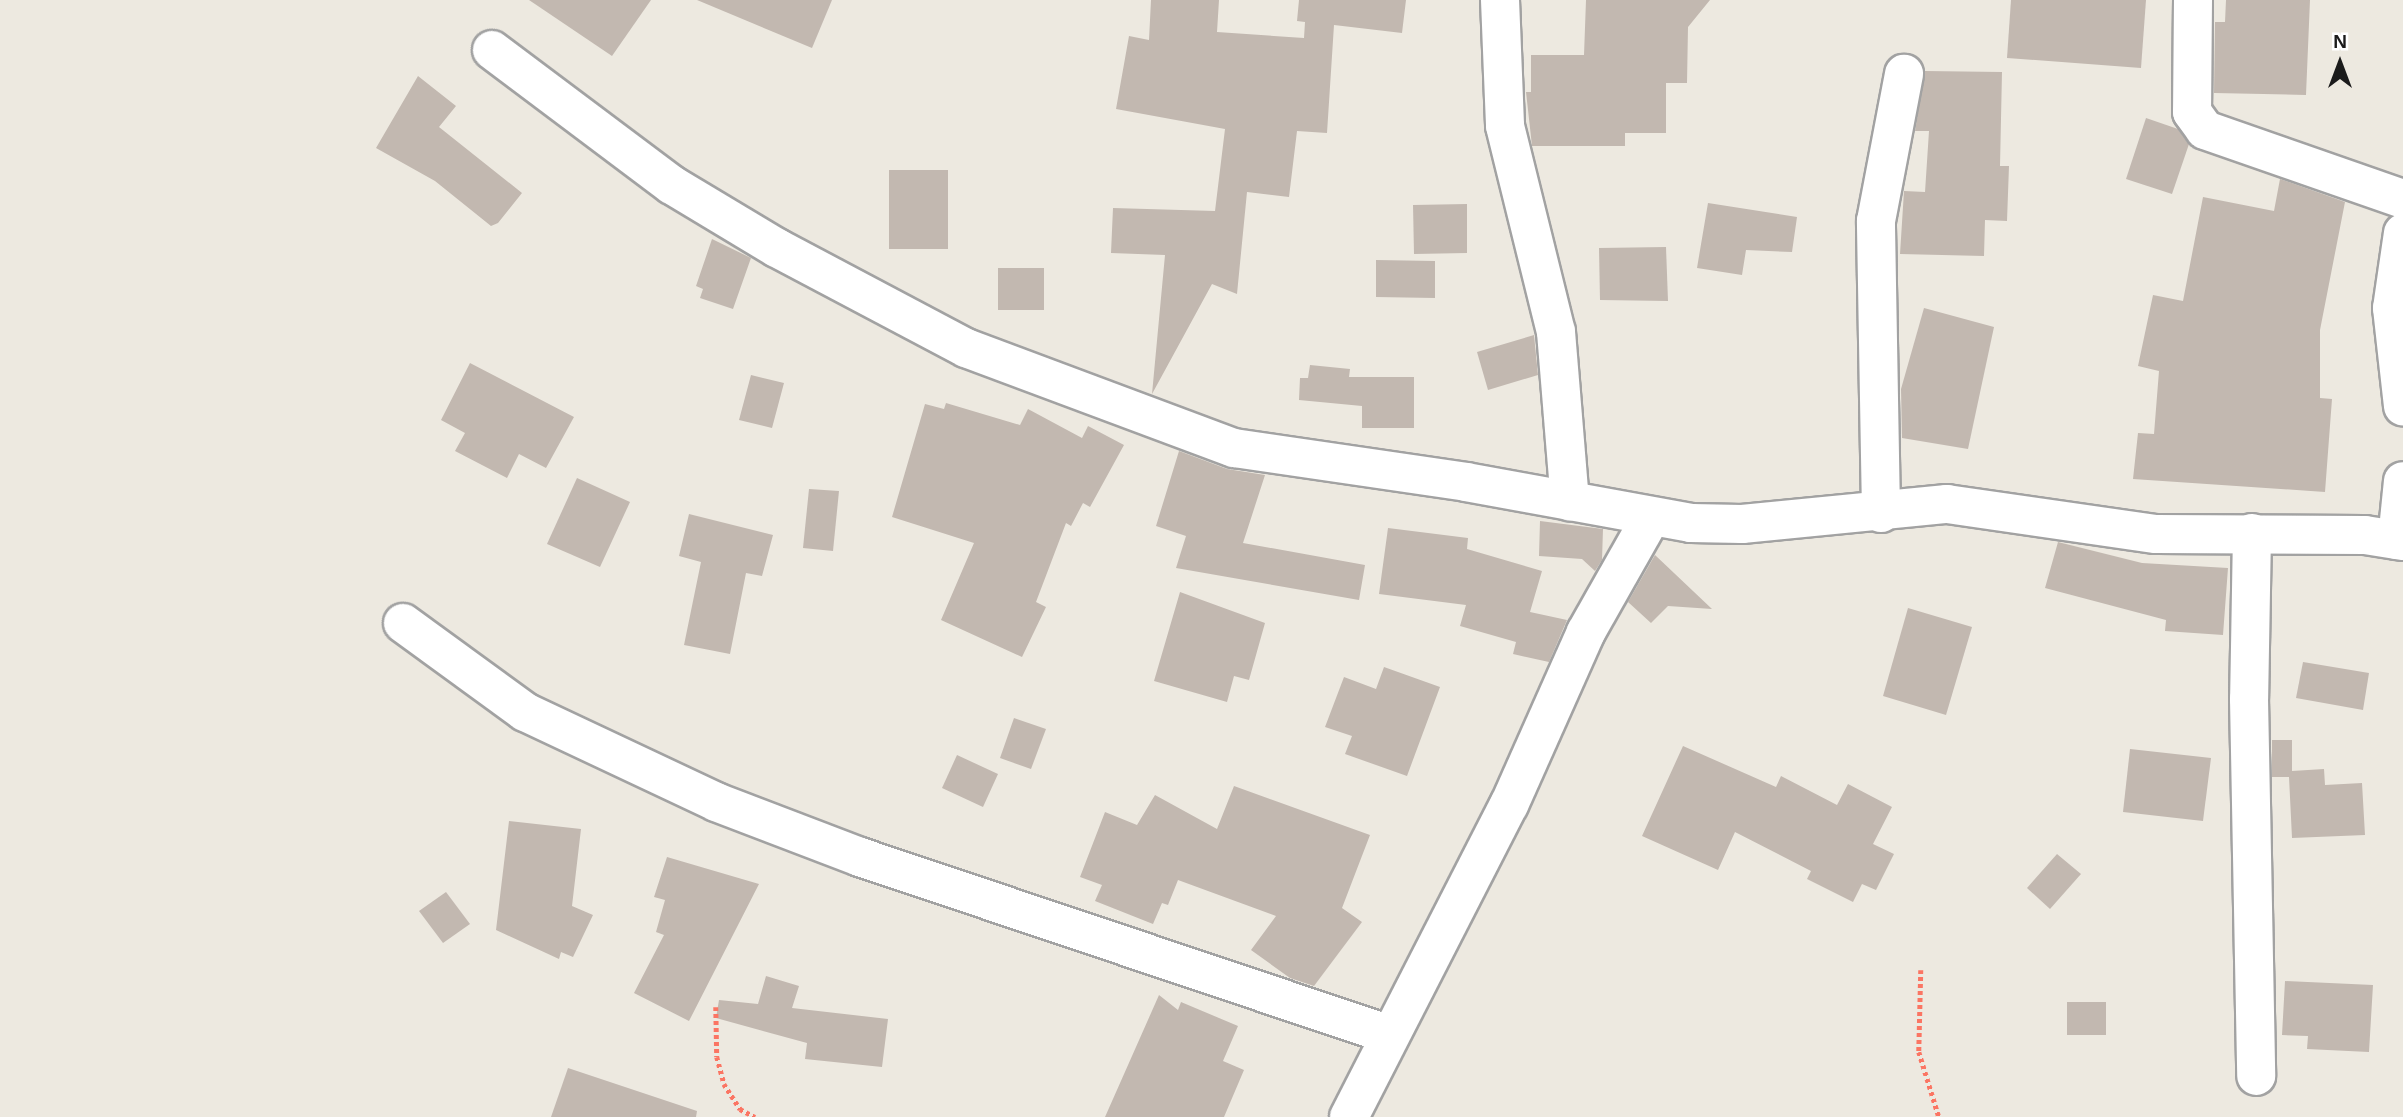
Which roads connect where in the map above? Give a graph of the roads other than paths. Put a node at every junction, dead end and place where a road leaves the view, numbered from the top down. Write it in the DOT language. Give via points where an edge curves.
graph roads {
  1 [pos="1500,0"];
  2 [pos="2193,0"];
  3 [pos="492,50"];
  4 [pos="1904,74"];
  5 [pos="2403,199"];
  6 [pos="2403,233"];
  7 [pos="2403,406"];
  8 [pos="2403,481"];
  9 [pos="1570,501"];
  10 [pos="1881,513"];
  11 [pos="1650,519"];
  12 [pos="2252,533"];
  13 [pos="2400,540"];
  14 [pos="403,623"];
  15 [pos="1390,1035"];
  16 [pos="2256,1076"];
  17 [pos="1349,1117"];
  1 -- 9 [label="street" via="1505,126 1556,332"];
  2 -- 5 [label="street" via="2192,112 2205,130"];
  3 -- 9 [label="street" via="672,185 777,248 967,348 1234,448"];
  4 -- 10 [label="street" via="1876,221"];
  6 -- 7 [label="street" via="2392,309"];
  8 -- 13 [label="street"];
  9 -- 11 [label="street"];
  10 -- 11 [label="street" via="1742,524"];
  10 -- 12 [label="street" via="1947,504 2156,534"];
  11 -- 15 [label="street" via="1586,632 1509,804"];
  12 -- 13 [label="street"];
  12 -- 16 [label="street" via="2249,699"];
  14 -- 15 [label="street" via="525,712 716,802 860,857"];
  15 -- 17 [label="street"];
}
